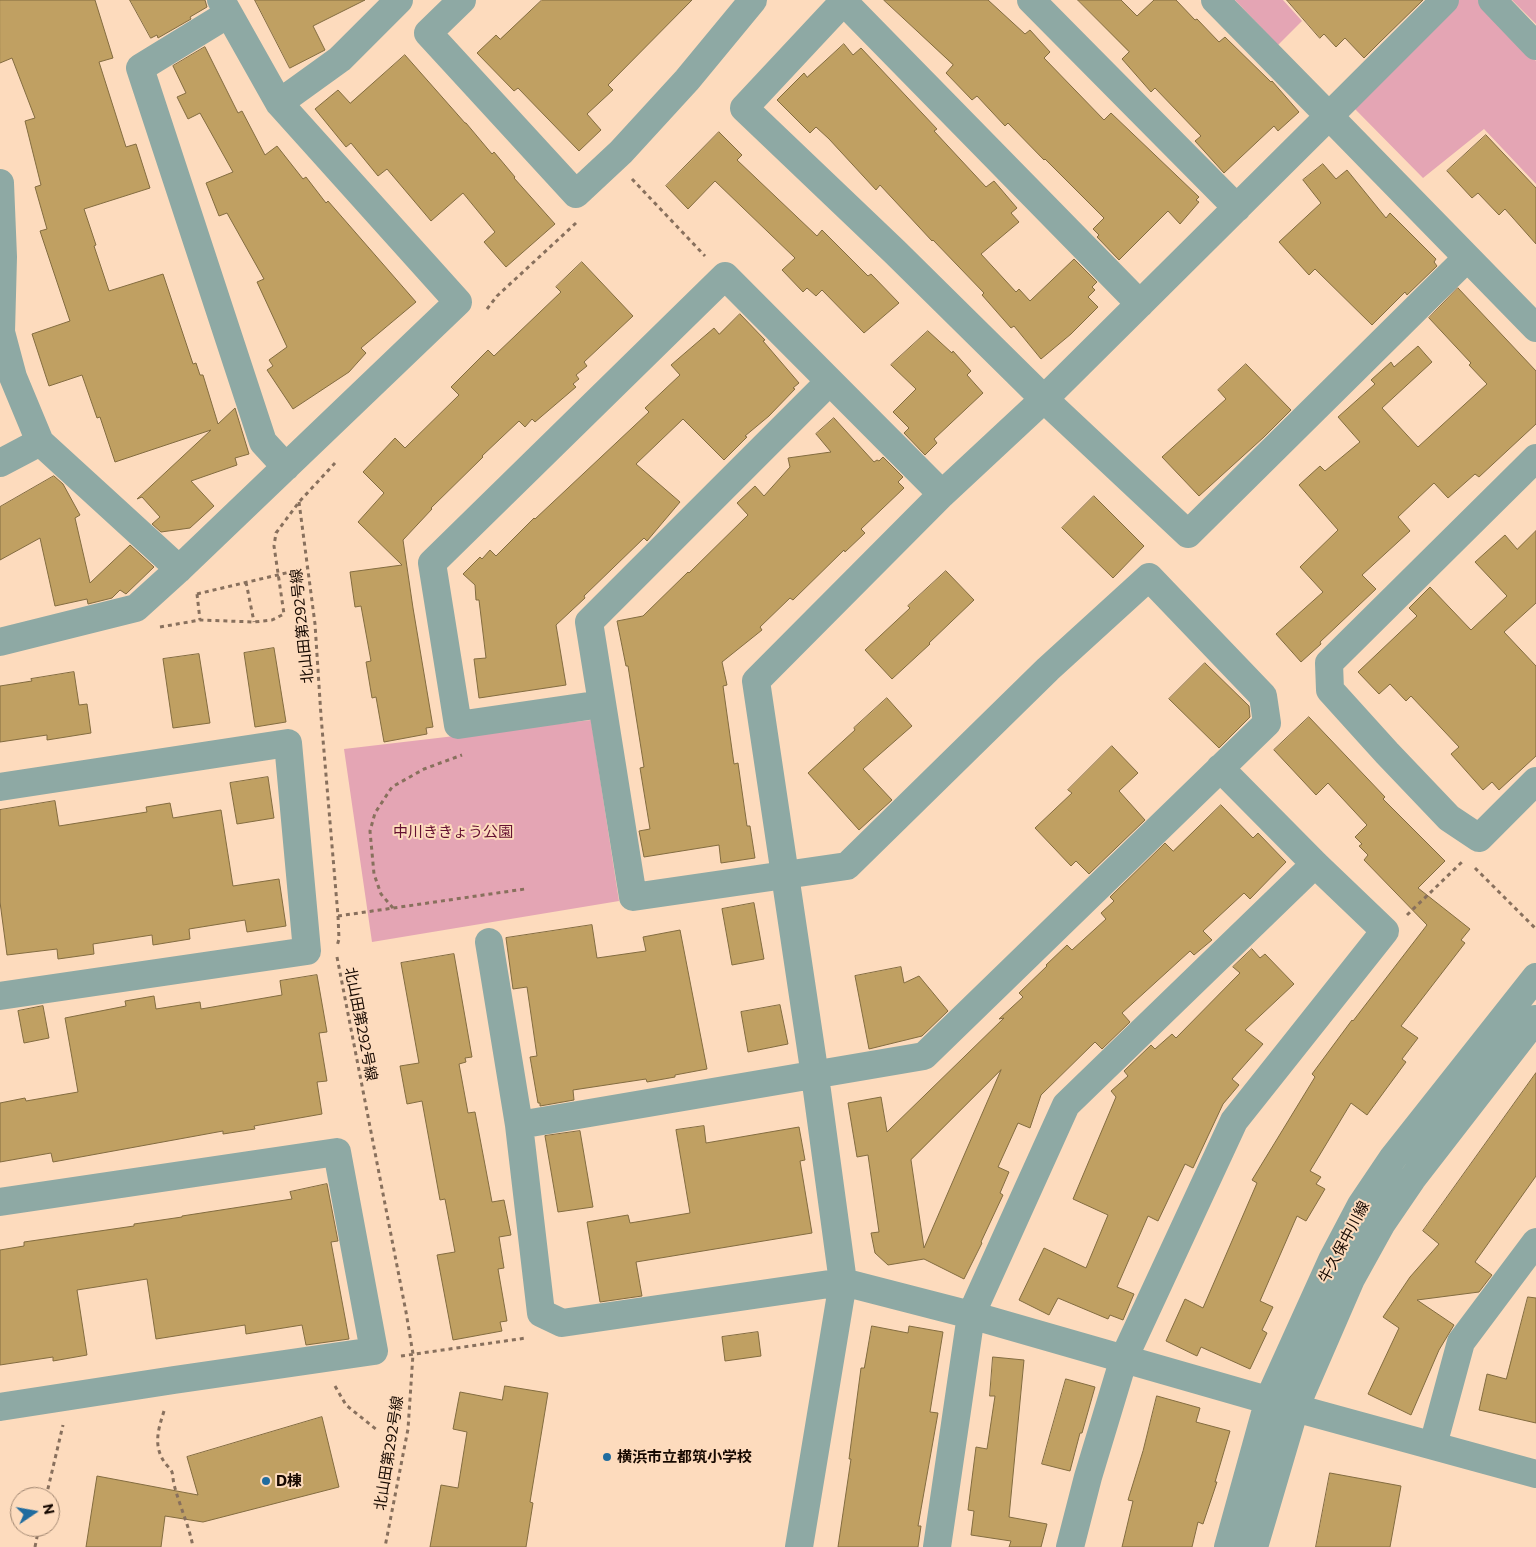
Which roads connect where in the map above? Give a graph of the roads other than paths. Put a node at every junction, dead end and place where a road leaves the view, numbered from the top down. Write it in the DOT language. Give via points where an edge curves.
graph roads {
  1 [pos="399,0"];
  2 [pos="462,0"];
  3 [pos="753,0"];
  4 [pos="1031,0"];
  5 [pos="1215,0"];
  6 [pos="1445,0"];
  7 [pos="1492,0"];
  8 [pos="844,1"];
  9 [pos="224,7"];
  10 [pos="1536,46"];
  11 [pos="279,103"];
  12 [pos="1329,116"];
  13 [pos="0,183"];
  14 [pos="1237,208"];
  15 [pos="1467,258"];
  16 [pos="1140,304"];
  17 [pos="1536,328"];
  18 [pos="829,382"];
  19 [pos="1044,399"];
  20 [pos="40,442"];
  21 [pos="1536,458"];
  22 [pos="0,463"];
  23 [pos="286,467"];
  24 [pos="942,494"];
  25 [pos="179,569"];
  26 [pos="0,642"];
  27 [pos="602,704"];
  28 [pos="1220,768"];
  29 [pos="1536,781"];
  30 [pos="0,787"];
  31 [pos="1315,864"];
  32 [pos="785,876"];
  33 [pos="489,942"];
  34 [pos="1536,977"];
  35 [pos="0,996"];
  36 [pos="1536,1020"];
  37 [pos="814,1076"];
  38 [pos="519,1125"];
  39 [pos="0,1202"];
  40 [pos="1536,1242"];
  41 [pos="843,1282"];
  42 [pos="971,1315"];
  43 [pos="1124,1358"];
  44 [pos="1269,1399"];
  45 [pos="0,1407"];
  46 [pos="1295,1408"];
  47 [pos="1433,1445"];
  48 [pos="1536,1474"];
  49 [pos="799,1547"];
  50 [pos="937,1547"];
  51 [pos="1070,1547"];
  52 [pos="1228,1547"];
  53 [pos="1254,1547"];
  1 -- 11 [label="street" via="340,59"];
  2 -- 3 [label="street" via="428,33 576,194 621,152 687,80"];
  4 -- 14 [label="street"];
  5 -- 12 [label="street"];
  6 -- 12 [label="street"];
  7 -- 10 [label="street"];
  8 -- 16 [label="street"];
  8 -- 19 [label="street" via="744,108"];
  9 -- 11 [label="street"];
  9 -- 23 [label="street" via="140,68 263,442"];
  11 -- 23 [label="street" via="458,302"];
  12 -- 14 [label="street"];
  12 -- 15 [label="street"];
  13 -- 20 [label="street" via="3,257 1,332 13,377"];
  14 -- 16 [label="street"];
  15 -- 17 [label="street"];
  15 -- 19 [label="street" via="1188,534"];
  16 -- 19 [label="street"];
  18 -- 24 [label="street"];
  18 -- 27 [label="street" via="589,622"];
  18 -- 27 [label="street" via="725,276 432,563 458,725"];
  19 -- 24 [label="street"];
  20 -- 22 [label="street"];
  20 -- 25 [label="street"];
  21 -- 29 [label="street" via="1329,663 1330,690 1449,818 1479,838"];
  23 -- 25 [label="street"];
  24 -- 32 [label="street" via="756,681"];
  25 -- 26 [label="street" via="136,608"];
  27 -- 32 [label="street" via="633,897"];
  28 -- 31 [label="street"];
  28 -- 32 [label="street" via="1267,723 1263,696 1149,577 1048,669 847,866"];
  28 -- 37 [label="street" via="924,1056"];
  30 -- 35 [label="street" via="288,743 307,951"];
  31 -- 42 [label="street" via="1066,1105"];
  31 -- 43 [label="street" via="1385,931 1234,1121"];
  32 -- 37 [label="street"];
  33 -- 38 [label="street"];
  34 -- 44 [label="street, 牛久保中川線" via="1392,1159 1361,1205 1332,1260"];
  36 -- 46 [label="street, 牛久保中川線" via="1412,1178 1382,1223 1351,1279"];
  37 -- 38 [label="street"];
  37 -- 41 [label="street"];
  38 -- 41 [label="street" via="542,1313 562,1323"];
  39 -- 45 [label="street" via="337,1152 374,1351"];
  40 -- 47 [label="street" via="1461,1342"];
  41 -- 42 [label="street"];
  41 -- 49 [label="street"];
  42 -- 43 [label="street"];
  42 -- 50 [label="street"];
  43 -- 44 [label="street"];
  43 -- 51 [label="street"];
  44 -- 46 [label="street"];
  44 -- 52 [label="street, 牛久保中川線"];
  46 -- 47 [label="street"];
  46 -- 53 [label="street, 牛久保中川線"];
  47 -- 48 [label="street"];
}
